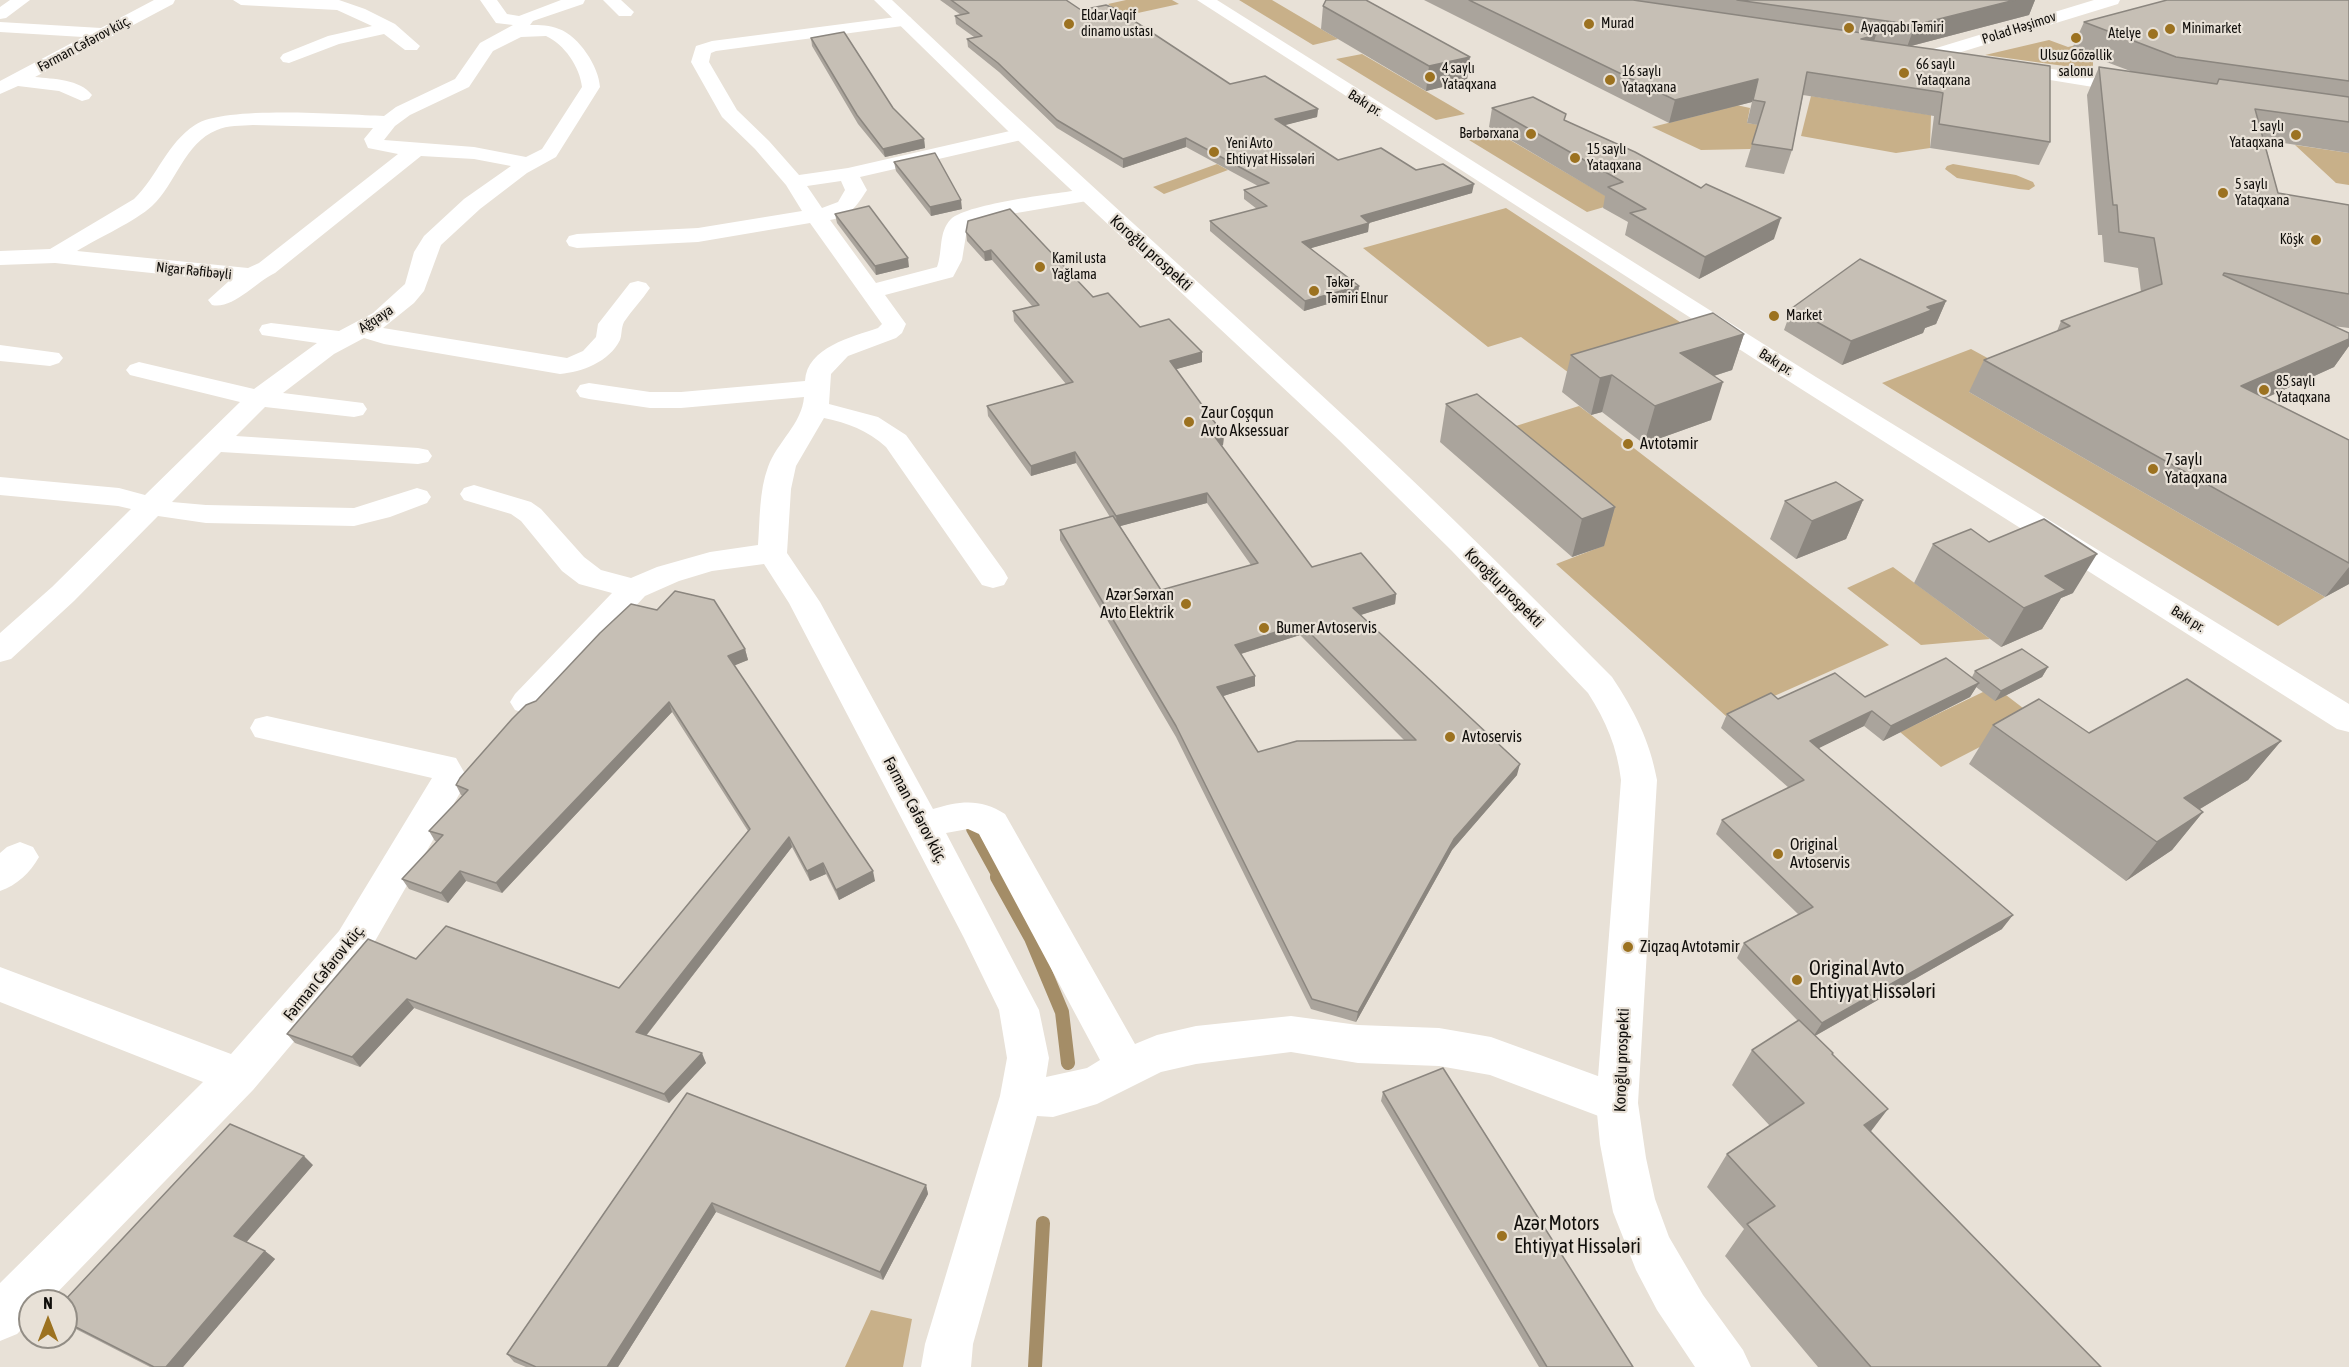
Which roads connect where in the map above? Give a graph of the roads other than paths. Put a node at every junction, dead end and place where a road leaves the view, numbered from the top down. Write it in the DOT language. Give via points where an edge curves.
graph roads {
  1 [pos="22,0"];
  2 [pos="167,0"];
  3 [pos="241,0"];
  4 [pos="488,0"];
  5 [pos="577,0"];
  6 [pos="611,0"];
  7 [pos="1205,0"];
  8 [pos="2112,0"];
  9 [pos="893,10"];
  10 [pos="625,12"];
  11 [pos="0,14"];
  12 [pos="0,27"];
  13 [pos="519,27"];
  14 [pos="389,28"];
  15 [pos="104,33"];
  16 [pos="411,46"];
  17 [pos="1904,53"];
  18 [pos="1926,57"];
  19 [pos="289,58"];
  20 [pos="8,84"];
  21 [pos="2149,90"];
  22 [pos="82,95"];
  23 [pos="182,116"];
  24 [pos="388,122"];
  25 [pos="215,123"];
  26 [pos="1023,134"];
  27 [pos="417,149"];
  28 [pos="528,165"];
  29 [pos="848,174"];
  30 [pos="794,183"];
  31 [pos="1087,195"];
  32 [pos="816,216"];
  33 [pos="578,241"];
  34 [pos="55,256"];
  35 [pos="0,258"];
  36 [pos="24,259"];
  37 [pos="0,272"];
  38 [pos="252,275"];
  39 [pos="638,288"];
  40 [pos="872,291"];
  41 [pos="220,300"];
  42 [pos="365,329"];
  43 [pos="271,330"];
  44 [pos="340,339"];
  45 [pos="0,353"];
  46 [pos="50,358"];
  47 [pos="139,370"];
  48 [pos="589,392"];
  49 [pos="259,398"];
  50 [pos="816,399"];
  51 [pos="354,409"];
  52 [pos="213,443"];
  53 [pos="418,456"];
  54 [pos="0,486"];
  55 [pos="474,494"];
  56 [pos="417,497"];
  57 [pos="151,506"];
  58 [pos="772,553"];
  59 [pos="993,578"];
  60 [pos="634,590"];
  61 [pos="0,651"];
  62 [pos="527,702"];
  63 [pos="2349,720"];
  64 [pos="267,728"];
  65 [pos="923,826"];
  66 [pos="0,984"];
  67 [pos="1126,1067"];
  68 [pos="238,1076"];
  69 [pos="1021,1096"];
  70 [pos="1617,1103"];
  71 [pos="0,1317"];
  72 [pos="946,1367"];
  73 [pos="1725,1367"];
  1 -- 11 [label="street"];
  2 -- 15 [label="street, Fərman Cəfərov küç."];
  3 -- 14 [label="street" via="339,5"];
  4 -- 13 [label="street" via="502,19"];
  5 -- 13 [label="street" via="527,17"];
  6 -- 10 [label="street"];
  7 -- 63 [label="street, Bakı pr."];
  8 -- 18 [label="street, Polad Həşimov"];
  9 -- 26 [label="street, Koroğlu prospekti"];
  9 -- 30 [label="street" via="702,50 700,62 729,112"];
  12 -- 15 [label="street"];
  13 -- 24 [label="street" via="486,47 462,83"];
  13 -- 28 [label="street, Ağqaya" via="560,35 592,80 554,149"];
  14 -- 16 [label="street"];
  14 -- 19 [label="street" via="334,40"];
  15 -- 20 [label="street, Fərman Cəfərov küç."];
  17 -- 18 [label="street"];
  18 -- 21 [label="street"];
  20 -- 22 [label="street" via="64,86"];
  23 -- 25 [label="street"];
  24 -- 25 [label="street" via="253,119"];
  24 -- 27 [label="street" via="374,139 375,144"];
  25 -- 34 [label="street" via="184,146 142,204"];
  26 -- 29 [label="street"];
  26 -- 31 [label="street, Koroğlu prospekti"];
  27 -- 28 [label="street" via="487,156"];
  27 -- 38 [label="street, Nigar Rəfibəyli" via="276,261"];
  28 -- 42 [label="street, Ağqaya" via="471,204 432,241 416,286"];
  29 -- 30 [label="street"];
  29 -- 32 [label="street" via="856,190 846,206"];
  30 -- 32 [label="street"];
  31 -- 40 [label="street" via="967,219 953,234 951,264 945,272"];
  31 -- 70 [label="street, Koroğlu prospekti" via="1413,497 1600,685 1622,718 1636,752 1639,780"];
  32 -- 33 [label="street" via="698,235"];
  32 -- 40 [label="street"];
  34 -- 36 [label="street, Nigar Rəfibəyli"];
  34 -- 38 [label="street, Nigar Rəfibəyli"];
  35 -- 36 [label="street, Nigar Rəfibəyli"];
  36 -- 37 [label="street"];
  38 -- 41 [label="street"];
  39 -- 42 [label="street" via="610,324 608,339 592,356 572,365 384,337"];
  40 -- 50 [label="street" via="893,328 834,355 818,374"];
  42 -- 44 [label="street, Ağqaya"];
  43 -- 44 [label="street"];
  44 -- 49 [label="street, Ağqaya"];
  45 -- 46 [label="street"];
  47 -- 49 [label="street"];
  48 -- 50 [label="street" via="650,400"];
  49 -- 51 [label="street"];
  49 -- 52 [label="street, Ağqaya"];
  50 -- 58 [label="street" via="782,466"];
  50 -- 59 [label="street" via="883,428 896,441"];
  52 -- 53 [label="street"];
  52 -- 57 [label="street, Ağqaya"];
  54 -- 57 [label="street" via="119,497"];
  55 -- 60 [label="street" via="521,508 590,577"];
  56 -- 57 [label="street" via="354,517 206,514"];
  57 -- 61 [label="street, Ağqaya"];
  58 -- 60 [label="street" via="710,562 668,574"];
  58 -- 65 [label="street, Fərman Cəfərov küç." via="804,602"];
  60 -- 62 [label="street"];
  64 -- 68 [label="street, Fərman Cəfərov küç." via="444,767 450,779 353,943"];
  65 -- 67 [label="street" via="969,814 982,815 992,824"];
  65 -- 69 [label="street, Fərman Cəfərov küç." via="1019,1010 1028,1058"];
  66 -- 68 [label="street"];
  67 -- 69 [label="street" via="1097,1085 1053,1097"];
  67 -- 70 [label="street" via="1157,1054 1196,1045 1291,1034 1358,1044 1439,1047 1491,1056"];
  68 -- 71 [label="street"];
  69 -- 72 [label="street, Fərman Cəfərov küç." via="949,1344"];
  70 -- 73 [label="street, Koroğlu prospekti" via="1622,1149 1636,1211 1663,1277"];
}
